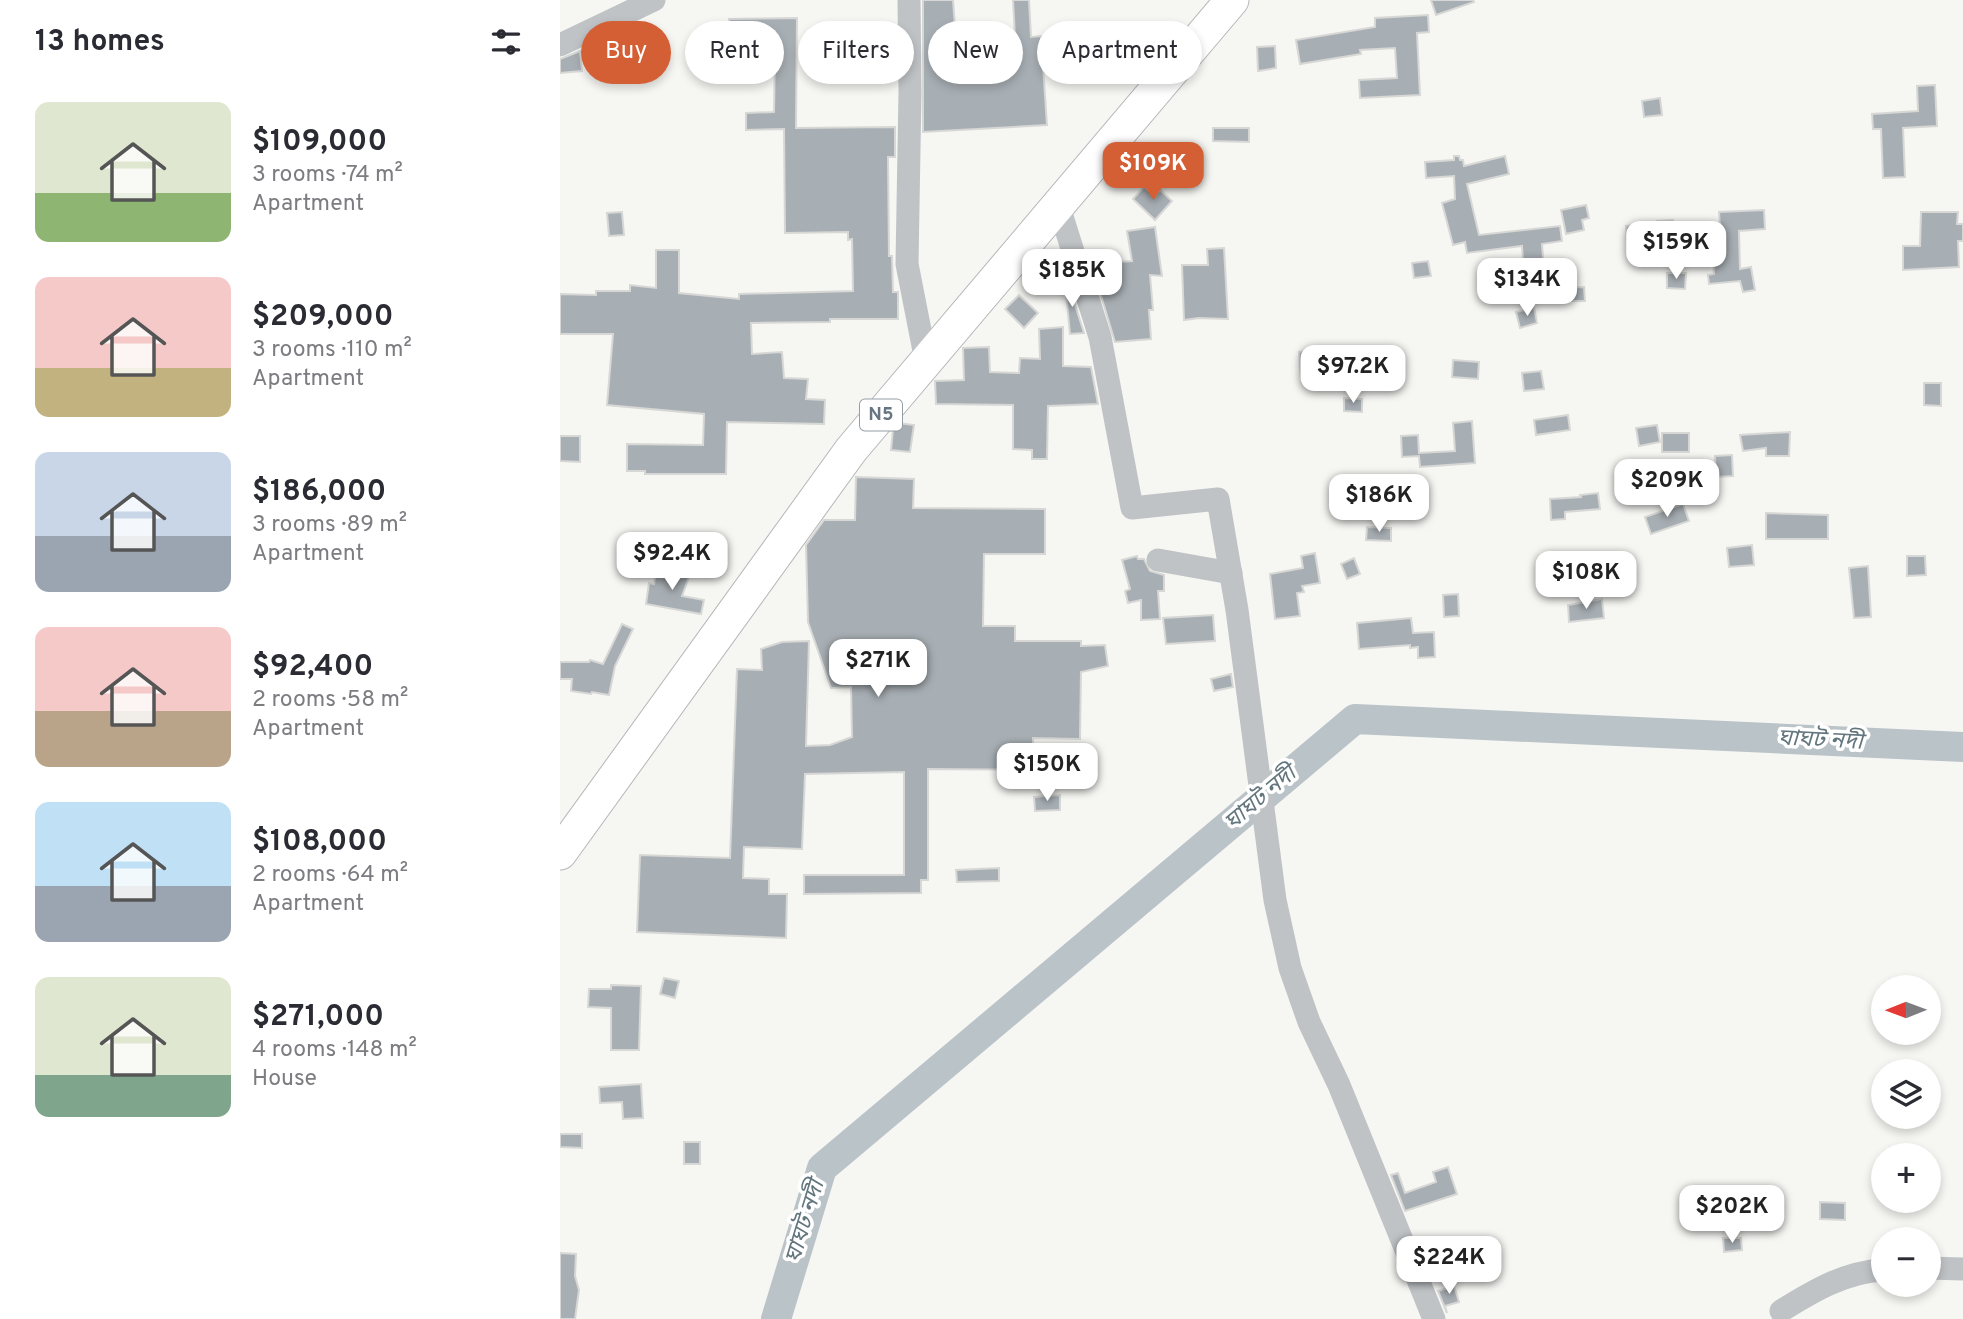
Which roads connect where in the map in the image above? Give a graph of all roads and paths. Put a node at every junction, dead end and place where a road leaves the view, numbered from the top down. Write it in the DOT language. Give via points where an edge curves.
graph roads {
  1 [pos="654,0"];
  2 [pos="909,0"];
  3 [pos="1232,0"];
  4 [pos="560,45"];
  5 [pos="1058,204"];
  6 [pos="926,361"];
  7 [pos="1158,560"];
  8 [pos="1231,573"];
  9 [pos="560,853"];
  10 [pos="1941,1268"];
  11 [pos="1963,1269"];
  12 [pos="1871,1271"];
  13 [pos="1781,1311"];
  14 [pos="1434,1319"];
  1 -- 4 [label="street"];
  2 -- 6 [label="street" via="907,264"];
  3 -- 5 [label="highway, N5"];
  5 -- 6 [label="highway, N5"];
  5 -- 8 [label="street" via="1100,337 1132,508 1218,499"];
  6 -- 9 [label="highway, N5" via="843,461"];
  7 -- 8 [label="street"];
  8 -- 14 [label="street" via="1275,900 1290,968"];
  10 -- 11 [label="street"];
  12 -- 13 [label="street" via="1816,1289"];
}
